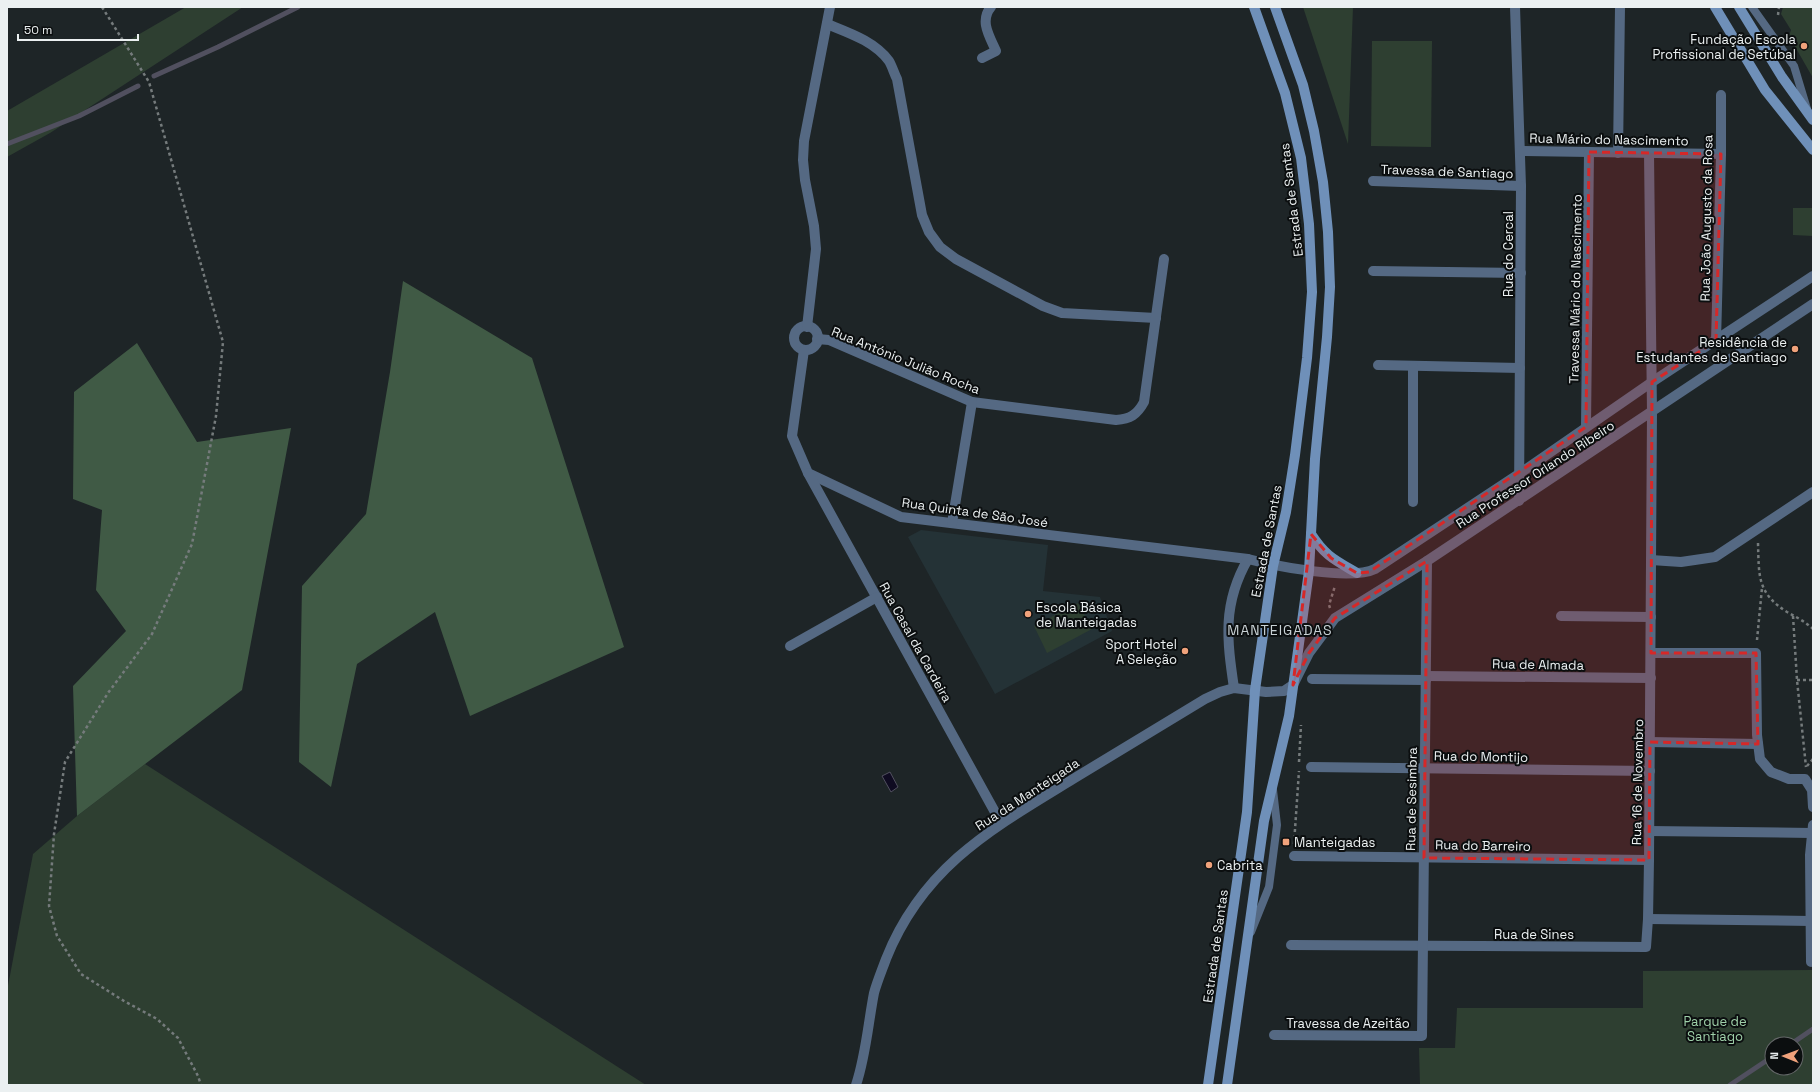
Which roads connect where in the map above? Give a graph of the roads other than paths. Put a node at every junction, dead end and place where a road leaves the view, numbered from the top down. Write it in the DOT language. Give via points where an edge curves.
graph roads {
  1 [pos="830,7"];
  2 [pos="991,7"];
  3 [pos="1254,7"];
  4 [pos="1275,7"];
  5 [pos="1515,7"];
  6 [pos="1620,7"];
  7 [pos="1716,7"];
  8 [pos="1739,7"];
  9 [pos="1752,7"];
  10 [pos="827,24"];
  11 [pos="982,58"];
  12 [pos="1721,95"];
  13 [pos="1811,117"];
  14 [pos="1813,150"];
  15 [pos="1520,151"];
  16 [pos="1589,152"];
  17 [pos="1618,153"];
  18 [pos="1649,153"];
  19 [pos="1721,154"];
  20 [pos="1373,181"];
  21 [pos="1521,186"];
  22 [pos="1164,259"];
  23 [pos="1373,271"];
  24 [pos="1521,273"];
  25 [pos="1813,276"];
  26 [pos="1813,304"];
  27 [pos="1156,318"];
  28 [pos="807,327"];
  29 [pos="817,339"];
  30 [pos="1716,341"];
  31 [pos="804,350"];
  32 [pos="1378,365"];
  33 [pos="1413,366"];
  34 [pos="1520,368"];
  35 [pos="1652,382"];
  36 [pos="972,402"];
  37 [pos="1652,413"];
  38 [pos="1586,427"];
  39 [pos="808,473"];
  40 [pos="1519,474"];
  41 [pos="1813,492"];
  42 [pos="1519,501"];
  43 [pos="1413,502"];
  44 [pos="952,524"];
  45 [pos="1311,534"];
  46 [pos="1248,559"];
  47 [pos="1651,560"];
  48 [pos="1427,561"];
  49 [pos="1273,566"];
  50 [pos="1309,571"];
  51 [pos="1357,573"];
  52 [pos="877,597"];
  53 [pos="1561,616"];
  54 [pos="1651,617"];
  55 [pos="790,646"];
  56 [pos="1651,653"];
  57 [pos="1426,678"];
  58 [pos="1651,678"];
  59 [pos="1312,679"];
  60 [pos="1293,685"];
  61 [pos="1234,688"];
  62 [pos="1255,690"];
  63 [pos="1650,742"];
  64 [pos="1758,744"];
  65 [pos="1311,767"];
  66 [pos="1425,768"];
  67 [pos="1650,771"];
  68 [pos="1813,807"];
  69 [pos="1001,824"];
  70 [pos="1813,829"];
  71 [pos="1649,831"];
  72 [pos="1294,856"];
  73 [pos="1424,858"];
  74 [pos="1649,860"];
  75 [pos="1648,920"];
  76 [pos="1811,921"];
  77 [pos="1292,945"];
  78 [pos="1423,946"];
  79 [pos="1646,947"];
  80 [pos="1810,962"];
  81 [pos="1274,1035"];
  82 [pos="1422,1036"];
  83 [pos="856,1085"];
  84 [pos="1208,1085"];
  85 [pos="1227,1085"];
  1 -- 10 [label="street"];
  2 -- 11 [label="street" via="986,13 985,22 996,51"];
  3 -- 49 [label="main road, Estrada de Santas" via="1277,67 1294,125 1306,191 1311,258 1312,292 1306,366 1286,512"];
  4 -- 45 [label="main road" via="1303,85 1314,131 1328,232 1329,309"];
  5 -- 15 [label="street, Rua do Cercal"];
  6 -- 17 [label="street"];
  7 -- 14 [label="main road" via="1765,90"];
  8 -- 13 [label="main road" via="1782,77"];
  9 -- 13 [label="lane" via="1794,66"];
  10 -- 27 [label="street" via="862,38 889,62 897,79 922,215 929,232 940,246 956,259 1043,306 1062,313"];
  10 -- 28 [label="street" via="804,141 805,180 816,249"];
  12 -- 19 [label="street, Rua João Augusto da Rosa"];
  15 -- 16 [label="street, Rua Mário do Nascimento"];
  15 -- 21 [label="street, Rua do Cercal"];
  16 -- 17 [label="street, Rua Mário do Nascimento"];
  16 -- 38 [label="street, Travessa Mário do Nascimento"];
  17 -- 18 [label="street, Rua Mário do Nascimento"];
  18 -- 19 [label="street, Rua Mário do Nascimento"];
  18 -- 35 [label="street, Rua 16 de Novembro"];
  19 -- 30 [label="street, Rua João Augusto da Rosa"];
  20 -- 21 [label="street, Travessa de Santiago"];
  21 -- 24 [label="street, Rua do Cercal"];
  22 -- 27 [label="street, Rua António Julião Rocha"];
  23 -- 24 [label="street"];
  24 -- 34 [label="street, Rua do Cercal"];
  25 -- 30 [label="street, Rua Professor Orlando Ribeiro"];
  26 -- 37 [label="street, Rua Professor Orlando Ribeiro"];
  27 -- 36 [label="street, Rua António Julião Rocha" via="1144,402 1138,413 1127,419 1116,420"];
  28 -- 29 [label="street" via="815,331"];
  28 -- 31 [label="street" via="799,329 794,337 796,346"];
  29 -- 31 [label="street" via="813,348"];
  29 -- 36 [label="street, Rua António Julião Rocha" via="829,340"];
  30 -- 35 [label="street, Rua Professor Orlando Ribeiro"];
  31 -- 39 [label="street" via="792,436"];
  32 -- 33 [label="street"];
  33 -- 34 [label="street"];
  33 -- 43 [label="street"];
  34 -- 40 [label="street, Rua do Cercal"];
  35 -- 37 [label="street, Rua 16 de Novembro"];
  35 -- 38 [label="street, Rua Professor Orlando Ribeiro"];
  36 -- 44 [label="street"];
  37 -- 42 [label="street, Rua Professor Orlando Ribeiro"];
  37 -- 47 [label="street, Rua 16 de Novembro"];
  38 -- 40 [label="street, Rua Professor Orlando Ribeiro"];
  39 -- 44 [label="street, Rua Quinta de São José" via="901,517"];
  39 -- 52 [label="street, Rua Casal da Cardeira"];
  40 -- 42 [label="street, Rua do Cercal"];
  40 -- 51 [label="street, Rua Professor Orlando Ribeiro" via="1375,569"];
  41 -- 47 [label="street" via="1715,557 1681,562"];
  42 -- 48 [label="street, Rua Professor Orlando Ribeiro"];
  44 -- 46 [label="street, Rua Quinta de São José"];
  45 -- 50 [label="main road"];
  45 -- 51 [label="main road" via="1330,558"];
  46 -- 49 [label="street, Rua Quinta de São José"];
  46 -- 61 [label="street" via="1233,591 1229,615 1229,651"];
  47 -- 54 [label="street, Rua 16 de Novembro"];
  48 -- 57 [label="street, Rua de Sesimbra"];
  48 -- 60 [label="street, Rua Professor Orlando Ribeiro" via="1335,618 1309,653"];
  49 -- 50 [label="street, Rua Professor Orlando Ribeiro"];
  49 -- 62 [label="main road, Estrada de Santas"];
  50 -- 51 [label="street, Rua Professor Orlando Ribeiro"];
  50 -- 60 [label="main road"];
  52 -- 55 [label="street"];
  52 -- 69 [label="street, Rua Casal da Cardeira"];
  53 -- 54 [label="street"];
  54 -- 56 [label="street, Rua 16 de Novembro"];
  56 -- 58 [label="street, Rua 16 de Novembro"];
  56 -- 64 [label="street" via="1756,653"];
  57 -- 58 [label="street, Rua de Almada"];
  57 -- 59 [label="street, Rua de Almada"];
  57 -- 66 [label="street, Rua de Sesimbra"];
  58 -- 63 [label="street, Rua 16 de Novembro"];
  60 -- 62 [label="street, Rua da Manteigada" via="1277,693"];
  60 -- 85 [label="main road" via="1287,723 1264,821"];
  61 -- 62 [label="street, Rua da Manteigada"];
  61 -- 69 [label="street, Rua da Manteigada" via="1204,699"];
  62 -- 84 [label="main road, Estrada de Santas" via="1247,812"];
  63 -- 64 [label="street"];
  63 -- 67 [label="street, Rua 16 de Novembro"];
  64 -- 68 [label="street" via="1760,759 1771,772 1789,779 1805,779 1812,790"];
  65 -- 66 [label="street, Rua do Montijo"];
  66 -- 67 [label="street, Rua do Montijo"];
  66 -- 73 [label="street, Rua de Sesimbra"];
  67 -- 71 [label="street, Rua 16 de Novembro"];
  69 -- 83 [label="street, Rua da Manteigada" via="941,874 920,897 902,926 875,992 862,1069"];
  70 -- 71 [label="street" via="1796,833"];
  70 -- 76 [label="street" via="1810,855"];
  71 -- 74 [label="street, Rua 16 de Novembro"];
  72 -- 73 [label="street, Rua do Barreiro"];
  73 -- 74 [label="street, Rua do Barreiro"];
  73 -- 78 [label="street, Rua de Sesimbra"];
  74 -- 75 [label="street, Rua 16 de Novembro"];
  75 -- 76 [label="street"];
  75 -- 79 [label="street, Rua 16 de Novembro"];
  76 -- 80 [label="street"];
  77 -- 78 [label="street, Rua de Sines"];
  78 -- 79 [label="street, Rua de Sines"];
  78 -- 82 [label="street, Rua de Sesimbra"];
  81 -- 82 [label="street, Travessa de Azeitão"];
}
